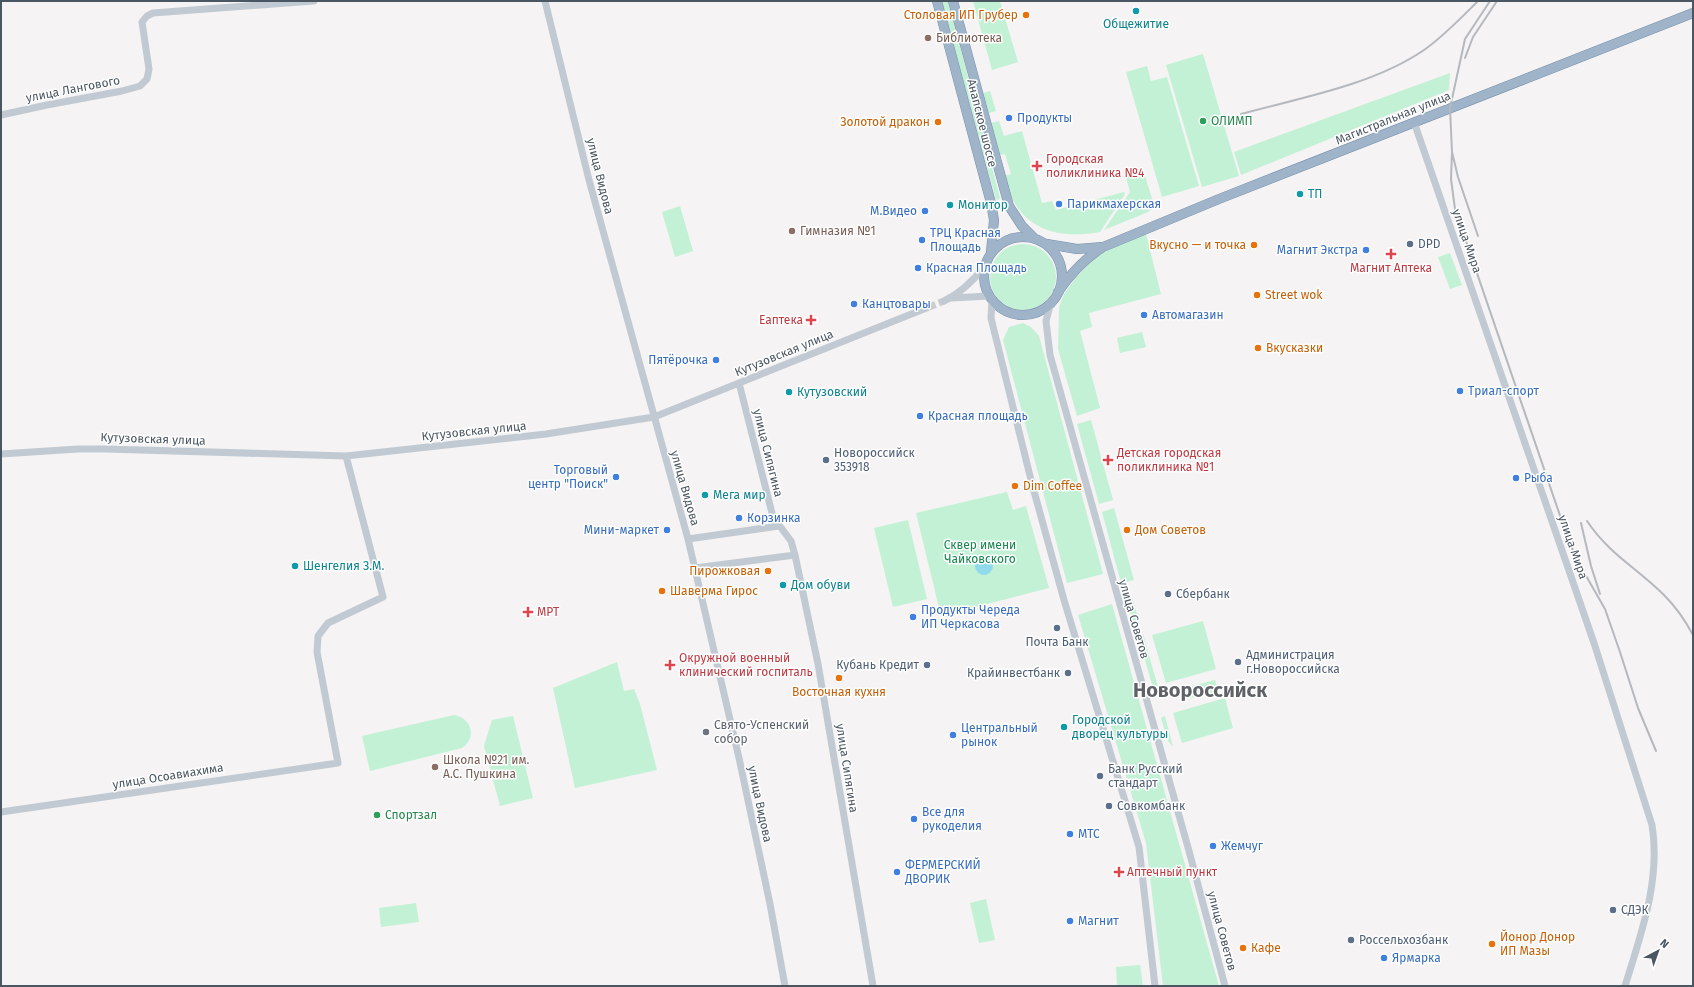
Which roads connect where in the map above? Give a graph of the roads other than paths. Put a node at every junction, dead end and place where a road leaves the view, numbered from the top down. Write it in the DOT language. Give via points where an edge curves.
graph roads {
  1 [pos="314,1"];
  2 [pos="545,1"];
  3 [pos="937,1"];
  4 [pos="953,1"];
  5 [pos="1693,13"];
  6 [pos="1,116"];
  7 [pos="1414,122"];
  8 [pos="1039,241"];
  9 [pos="1103,247"];
  10 [pos="991,252"];
  11 [pos="985,266"];
  12 [pos="1058,292"];
  13 [pos="991,298"];
  14 [pos="1051,302"];
  15 [pos="928,307"];
  16 [pos="739,383"];
  17 [pos="654,417"];
  18 [pos="1,454"];
  19 [pos="346,456"];
  20 [pos="779,526"];
  21 [pos="688,539"];
  22 [pos="796,555"];
  23 [pos="695,568"];
  24 [pos="1,812"];
  25 [pos="785,986"];
  26 [pos="873,986"];
  27 [pos="1155,986"];
  28 [pos="1226,986"];
  29 [pos="1626,986"];
  1 -- 6 [label="street, улица Лангового" via="153,13 146,16 142,22 149,69 147,79 140,86 122,92 47,104"];
  2 -- 17 [label="street, улица Видова" via="591,187"];
  3 -- 10 [label="highway, Анапское шоссе" via="991,203 994,220"];
  4 -- 8 [label="highway, Анапское шоссе" via="1009,206 1022,226"];
  5 -- 7 [label="highway, Магистральная улица"];
  7 -- 9 [label="highway, Магистральная улица"];
  7 -- 29 [label="street, улица Мира" via="1594,643 1652,825 1654,839 1650,905"];
  8 -- 9 [label="highway, Магистральная улица" via="1053,246 1077,249"];
  8 -- 10 [label="highway" via="1023,237 1011,238"];
  8 -- 12 [label="highway" via="1052,251 1059,261 1062,276"];
  9 -- 12 [label="highway, Магистральная улица" via="1075,268"];
  10 -- 11 [label="highway"];
  11 -- 13 [label="highway" via="983,277"];
  11 -- 13 [label="street" via="973,281 947,300"];
  12 -- 14 [label="highway"];
  13 -- 14 [label="highway" via="1007,312 1026,315 1040,311"];
  13 -- 27 [label="street" via="991,318 1032,484 1139,847"];
  14 -- 28 [label="street, улица Советов" via="1046,321 1050,356"];
  15 -- 16 [label="street, Кутузовская улица"];
  16 -- 17 [label="street, Кутузовская улица"];
  16 -- 20 [label="street, улица Сипягина" via="773,517"];
  17 -- 19 [label="street, Кутузовская улица" via="546,434"];
  17 -- 21 [label="street, улица Видова"];
  18 -- 19 [label="street, Кутузовская улица" via="106,449"];
  19 -- 24 [label="street, улица Осоавиахима" via="383,597 328,622 318,636 317,652 338,763"];
  20 -- 21 [label="street"];
  20 -- 22 [label="street, улица Сипягина" via="791,541"];
  21 -- 23 [label="street, улица Видова"];
  22 -- 23 [label="street"];
  22 -- 26 [label="street, улица Сипягина" via="820,670"];
  23 -- 25 [label="street, улица Видова" via="739,758"];
}
